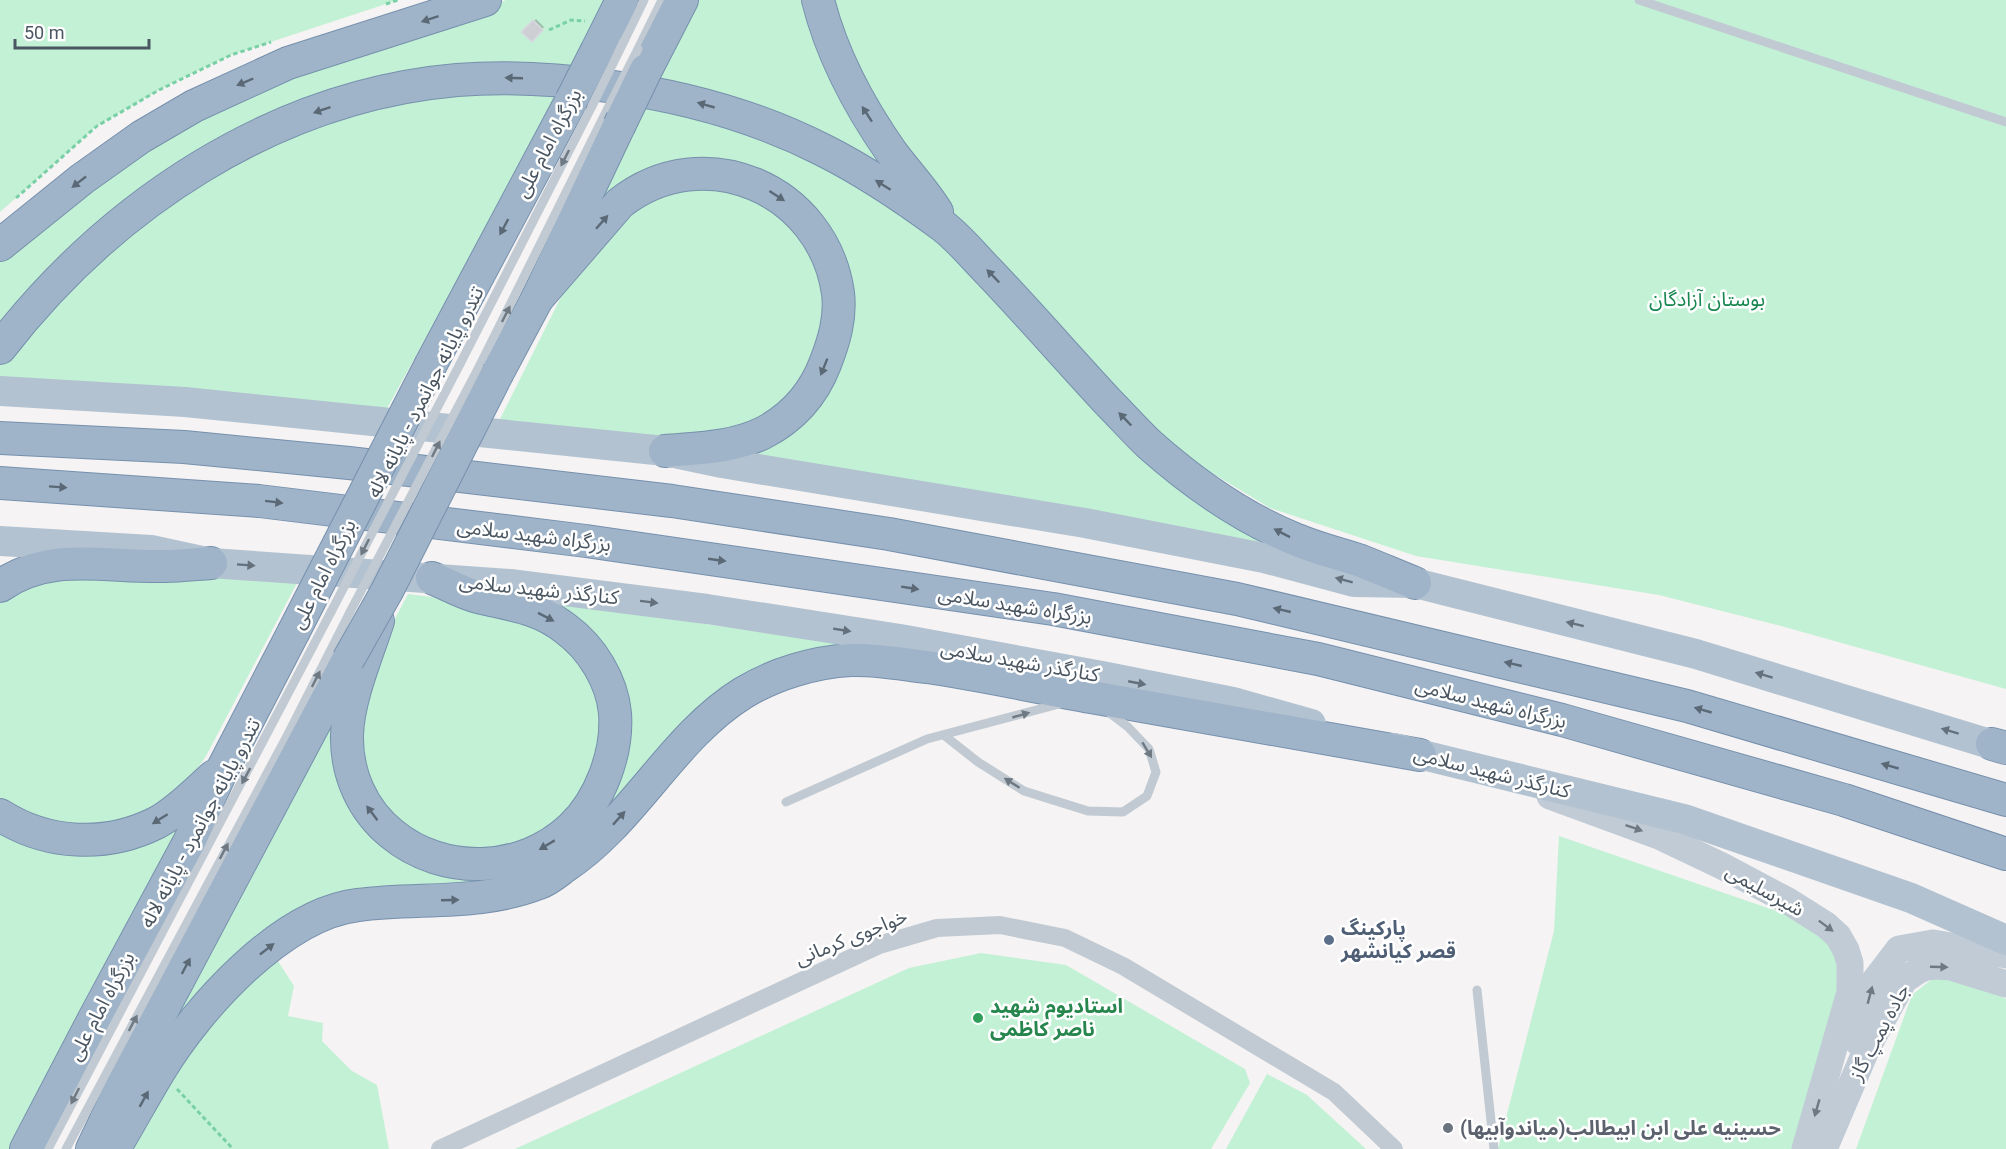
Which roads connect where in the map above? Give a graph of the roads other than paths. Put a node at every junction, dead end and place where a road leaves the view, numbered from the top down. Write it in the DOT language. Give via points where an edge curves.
graph roads {
  1 [pos="485,0"];
  2 [pos="622,0"];
  3 [pos="644,0"];
  4 [pos="662,0"];
  5 [pos="682,0"];
  6 [pos="818,0"];
  7 [pos="1639,0"];
  8 [pos="610,46"];
  9 [pos="642,60"];
  10 [pos="614,117"];
  11 [pos="2006,122"];
  12 [pos="949,230"];
  13 [pos="0,245"];
  14 [pos="537,299"];
  15 [pos="4,343"];
  16 [pos="445,364"];
  17 [pos="489,369"];
  18 [pos="0,391"];
  19 [pos="0,438"];
  20 [pos="665,451"];
  21 [pos="0,483"];
  22 [pos="0,541"];
  23 [pos="211,562"];
  24 [pos="432,578"];
  25 [pos="1415,583"];
  26 [pos="0,586"];
  27 [pos="387,591"];
  28 [pos="1089,697"];
  29 [pos="945,736"];
  30 [pos="2001,747"];
  31 [pos="1420,755"];
  32 [pos="1482,769"];
  33 [pos="222,770"];
  34 [pos="2006,800"];
  35 [pos="786,802"];
  36 [pos="0,815"];
  37 [pos="2006,854"];
  38 [pos="2006,940"];
  39 [pos="2006,955"];
  40 [pos="2006,984"];
  41 [pos="1477,990"];
  42 [pos="1839,1113"];
  43 [pos="26,1149"];
  44 [pos="48,1149"];
  45 [pos="66,1149"];
  46 [pos="92,1149"];
  47 [pos="114,1149"];
  48 [pos="440,1149"];
  49 [pos="1394,1149"];
  50 [pos="1494,1149"];
  51 [pos="1805,1149"];
  52 [pos="1824,1149"];
  1 -- 13 [label="highway, one-way" via="288,63 194,106 82,179"];
  2 -- 8 [label="highway, بزرگراه امام علی"];
  3 -- 8 [label="lane"];
  4 -- 9 [label="lane"];
  5 -- 9 [label="highway"];
  12 -- 6 [label="highway, one-way" via="862,108 838,62"];
  7 -- 11 [label="lane"];
  8 -- 16 [label="highway, بزرگراه امام علی, one-way, bridge"];
  9 -- 10 [label="highway, bridge"];
  10 -- 14 [label="highway"];
  17 -- 10 [label="lane, one-way"];
  12 -- 15 [label="highway, one-way" via="824,150 768,125 707,105 661,93 557,80 456,80 404,87 345,102 243,143 190,172 96,243 43,296"];
  25 -- 12 [label="highway, one-way" via="1296,540 1249,516 1183,473 1148,443"];
  14 -- 17 [label="highway"];
  14 -- 20 [label="highway, one-way" via="620,203 632,193 671,177 718,174 750,182 780,197 813,230 830,260 838,294 838,316 835,338 809,396 778,424 740,442"];
  16 -- 33 [label="highway, بزرگراه امام علی, bridge" via="293,633"];
  16 -- 44 [label="lane, تندرو پایانه جوانمرد - پایانه لاله, one-way, bridge" via="331,612"];
  17 -- 27 [label="highway, bridge"];
  45 -- 17 [label="lane, one-way, bridge" via="350,612"];
  18 -- 20 [label="main road" via="185,402"];
  34 -- 19 [label="highway, one-way" via="1664,700 1237,599 889,534 672,501 349,463 184,447"];
  25 -- 20 [label="main road, one-way" via="1354,582 1264,558 1085,523"];
  21 -- 37 [label="highway, بزرگراه شهید سلامی, one-way" via="260,501 586,541 1065,612 1318,659 1550,717 1844,800"];
  22 -- 23 [label="main road, کنارگذر شهید سلامی" via="151,550"];
  23 -- 24 [label="main road, کنارگذر شهید سلامی, one-way"];
  23 -- 26 [label="highway" via="164,567 59,564 30,570"];
  24 -- 27 [label="highway, one-way" via="477,597 518,605 553,619 586,647 610,692 614,733 598,792 570,829 537,850 506,862 471,864 421,853 384,828 360,794 349,757 347,733"];
  24 -- 31 [label="main road, کنارگذر شهید سلامی, one-way" via="707,609 911,641 1233,702"];
  30 -- 25 [label="main road, one-way" via="1696,654"];
  46 -- 27 [label="highway, one-way, bridge"];
  29 -- 28 [label="lane, one-way"];
  28 -- 29 [label="lane, one-way" via="1142,742 1156,772 1147,796 1123,812 1088,811 1024,791"];
  28 -- 31 [label="highway"];
  47 -- 28 [label="highway, one-way" via="183,1036 231,982 288,932 316,917 354,905 466,899 542,882 587,852 694,734 741,694 762,682 819,665 876,660 978,674"];
  29 -- 35 [label="lane" via="927,739"];
  31 -- 32 [label="main road, کنارگذر شهید سلامی"];
  32 -- 38 [label="main road, کنارگذر شهید سلامی" via="1684,819 1911,898"];
  32 -- 51 [label="main road, شیرسلیمی, one-way" via="1659,836 1788,900 1838,936 1850,963 1850,992"];
  33 -- 36 [label="highway, one-way" via="158,822 110,838 52,837 30,831"];
  33 -- 43 [label="highway, بزرگراه امام علی" via="189,842"];
  42 -- 39 [label="main road, one-way" via="1873,983 1899,949 1933,943"];
  42 -- 40 [label="main road, جاده پمپ گاز, one-way" via="1896,991 1913,972 1926,967 1951,967"];
  41 -- 50 [label="lane"];
  42 -- 52 [label="main road, جاده پمپ گاز"];
  48 -- 49 [label="street, خواجوی کرمانی" via="879,945 937,928 1000,925 1065,938 1123,966 1334,1092"];
}
